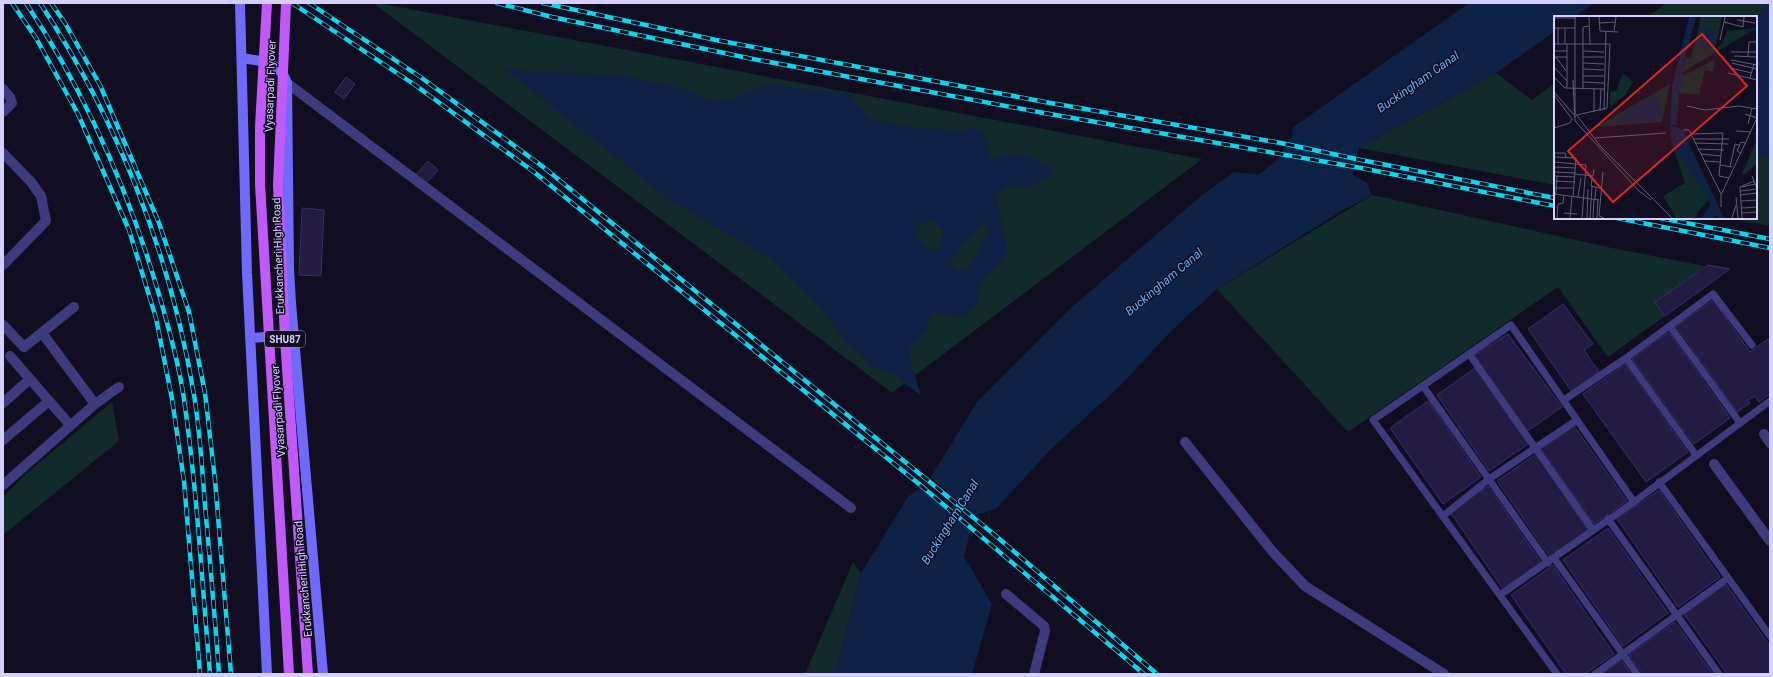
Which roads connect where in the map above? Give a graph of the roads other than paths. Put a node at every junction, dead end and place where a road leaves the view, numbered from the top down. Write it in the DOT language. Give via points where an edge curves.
graph roads {
  1 [pos="240,3"];
  2 [pos="267,3"];
  3 [pos="286,3"];
  4 [pos="243,58"];
  5 [pos="287,83"];
  6 [pos="3,89"];
  7 [pos="3,112"];
  8 [pos="3,153"];
  9 [pos="3,265"];
  10 [pos="74,307"];
  11 [pos="3,325"];
  12 [pos="1670,326"];
  13 [pos="42,333"];
  14 [pos="294,335"];
  15 [pos="250,338"];
  16 [pos="1752,345"];
  17 [pos="24,347"];
  18 [pos="1470,355"];
  19 [pos="1626,358"];
  20 [pos="7,359"];
  21 [pos="30,379"];
  22 [pos="1423,386"];
  23 [pos="119,387"];
  24 [pos="1564,400"];
  25 [pos="49,401"];
  26 [pos="1770,401"];
  27 [pos="3,403"];
  28 [pos="95,404"];
  29 [pos="1577,420"];
  30 [pos="1740,423"];
  31 [pos="70,425"];
  32 [pos="1764,434"];
  33 [pos="3,440"];
  34 [pos="1185,442"];
  35 [pos="1770,443"];
  36 [pos="1535,447"];
  37 [pos="1696,455"];
  38 [pos="1714,464"];
  39 [pos="1489,479"];
  40 [pos="1658,482"];
  41 [pos="3,485"];
  42 [pos="1634,502"];
  43 [pos="851,508"];
  44 [pos="1443,516"];
  45 [pos="1608,519"];
  46 [pos="1594,530"];
  47 [pos="1770,541"];
  48 [pos="1554,558"];
  49 [pos="1548,563"];
  50 [pos="1728,578"];
  51 [pos="1006,594"];
  52 [pos="1500,594"];
  53 [pos="1677,615"];
  54 [pos="1770,636"];
  55 [pos="1622,654"];
  56 [pos="1037,673"];
  57 [pos="267,674"];
  58 [pos="289,674"];
  59 [pos="308,674"];
  60 [pos="323,674"];
  61 [pos="1444,674"];
  62 [pos="1557,674"];
  63 [pos="1595,674"];
  64 [pos="1637,674"];
  65 [pos="1720,674"];
  1 -- 4 [label="street"];
  2 -- 58 [label="main road, Vyasarpadi Flyover / SHU87, bridge" via="260,126 260,184"];
  3 -- 59 [label="main road, Vyasarpadi Flyover / SHU87, bridge" via="278,185"];
  4 -- 5 [label="street" via="275,65 284,74"];
  4 -- 15 [label="street"];
  5 -- 14 [label="street, Erukkancheri High Road" via="289,269"];
  5 -- 43 [label="street"];
  6 -- 7 [label="street" via="12,103"];
  8 -- 9 [label="street" via="17,165 40,196 46,221"];
  10 -- 13 [label="street"];
  11 -- 17 [label="street"];
  12 -- 16 [label="lane" via="1713,294"];
  12 -- 19 [label="lane"];
  12 -- 30 [label="lane"];
  13 -- 17 [label="street"];
  13 -- 28 [label="street"];
  14 -- 15 [label="street"];
  14 -- 60 [label="street, Erukkancheri High Road"];
  15 -- 57 [label="street"];
  17 -- 20 [label="street"];
  18 -- 22 [label="lane"];
  18 -- 24 [label="lane" via="1511,325"];
  18 -- 36 [label="lane"];
  19 -- 24 [label="lane"];
  19 -- 37 [label="lane"];
  20 -- 21 [label="street"];
  21 -- 25 [label="street"];
  21 -- 27 [label="street"];
  22 -- 39 [label="lane"];
  22 -- 44 [label="lane" via="1373,420"];
  23 -- 28 [label="street"];
  24 -- 29 [label="lane"];
  25 -- 31 [label="street"];
  25 -- 33 [label="street"];
  26 -- 30 [label="lane"];
  28 -- 31 [label="street"];
  29 -- 36 [label="lane"];
  29 -- 42 [label="lane"];
  30 -- 37 [label="lane"];
  31 -- 41 [label="street"];
  32 -- 35 [label="street"];
  34 -- 61 [label="street" via="1272,551 1305,586"];
  36 -- 39 [label="lane"];
  36 -- 46 [label="lane"];
  37 -- 40 [label="lane"];
  38 -- 47 [label="street"];
  39 -- 44 [label="lane"];
  39 -- 49 [label="lane"];
  40 -- 42 [label="lane"];
  40 -- 50 [label="lane"];
  42 -- 45 [label="lane"];
  44 -- 52 [label="lane"];
  45 -- 46 [label="lane"];
  45 -- 53 [label="lane"];
  46 -- 48 [label="lane"];
  48 -- 49 [label="lane"];
  48 -- 55 [label="lane"];
  49 -- 52 [label="lane"];
  50 -- 53 [label="lane"];
  50 -- 54 [label="lane"];
  51 -- 56 [label="street" via="1044,626"];
  52 -- 62 [label="lane"];
  53 -- 55 [label="lane"];
  53 -- 65 [label="lane"];
  55 -- 63 [label="lane"];
  55 -- 64 [label="lane"];
}
